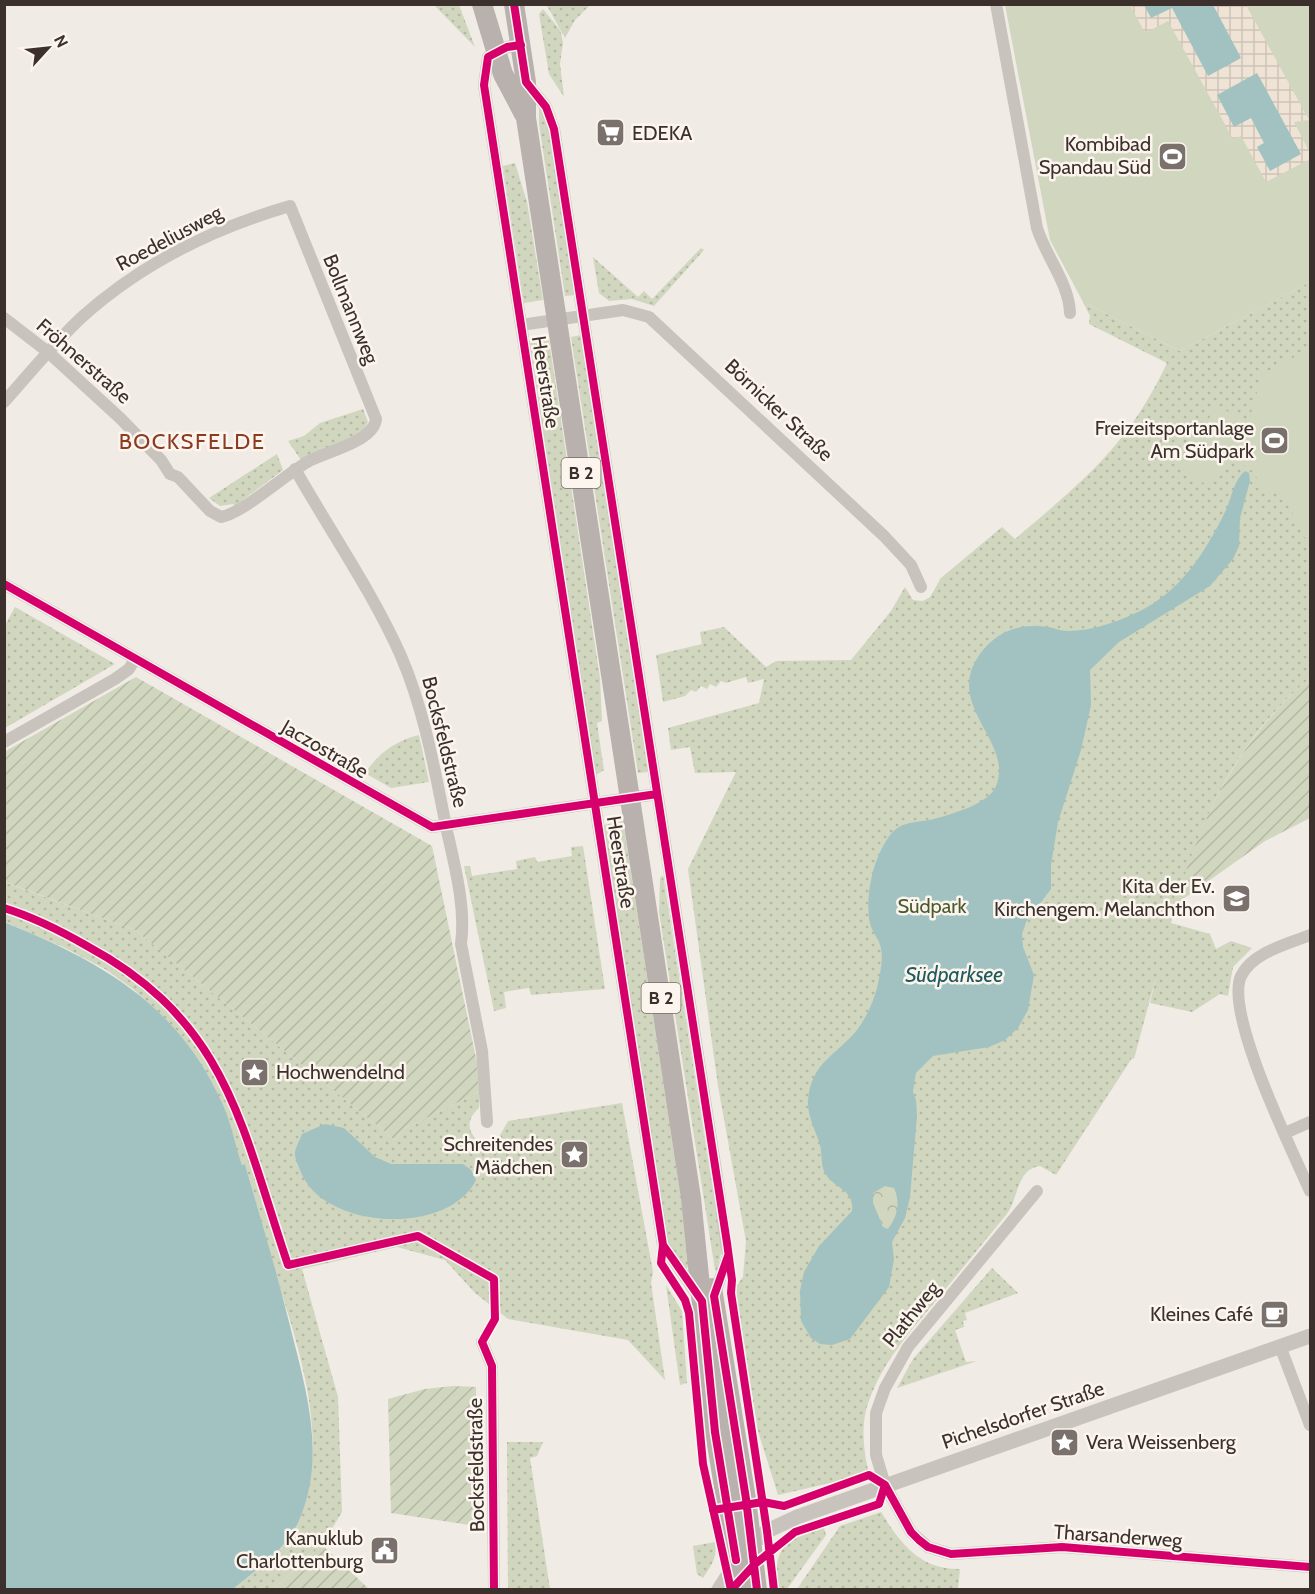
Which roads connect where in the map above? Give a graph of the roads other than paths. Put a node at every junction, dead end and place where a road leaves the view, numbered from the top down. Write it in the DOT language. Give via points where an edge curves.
graph roads {
  1 [pos="482,4"];
  2 [pos="514,4"];
  3 [pos="996,4"];
  4 [pos="521,45"];
  5 [pos="492,55"];
  6 [pos="526,82"];
  7 [pos="526,118"];
  8 [pos="290,206"];
  9 [pos="1070,313"];
  10 [pos="583,316"];
  11 [pos="4,318"];
  12 [pos="557,321"];
  13 [pos="521,325"];
  14 [pos="48,352"];
  15 [pos="4,402"];
  16 [pos="295,469"];
  17 [pos="4,584"];
  18 [pos="921,587"];
  19 [pos="135,659"];
  20 [pos="4,742"];
  21 [pos="657,794"];
  22 [pos="631,797"];
  23 [pos="595,803"];
  24 [pos="447,827"];
  25 [pos="1311,935"];
  26 [pos="487,1122"];
  27 [pos="1311,1122"];
  28 [pos="1285,1133"];
  29 [pos="1037,1191"];
  30 [pos="1311,1191"];
  31 [pos="708,1298"];
  32 [pos="1311,1336"];
  33 [pos="482,1342"];
  34 [pos="1280,1346"];
  35 [pos="1311,1425"];
  36 [pos="885,1485"];
  37 [pos="752,1542"];
  38 [pos="736,1560"];
  39 [pos="1311,1567"];
  40 [pos="494,1590"];
  41 [pos="717,1590"];
  42 [pos="741,1590"];
  43 [pos="757,1590"];
  1 -- 5 [label="main road, Heerstraße / B 2"];
  2 -- 4 [label="main road, Heerstraße / B 2"];
  3 -- 9 [label="street" via="1037,228 1069,299"];
  4 -- 5 [label="street"];
  4 -- 6 [label="main road, Heerstraße / B 2"];
  5 -- 7 [label="main road, Heerstraße / B 2"];
  5 -- 13 [label="street, Heerstraße" via="484,85"];
  6 -- 7 [label="main road, Heerstraße / B 2"];
  6 -- 10 [label="street, Heerstraße" via="552,120"];
  7 -- 12 [label="main road, Heerstraße / B 2"];
  8 -- 14 [label="street, Roedeliusweg" via="229,226 148,267 81,318"];
  8 -- 16 [label="street, Bollmannweg" via="376,419 366,436"];
  10 -- 12 [label="street, Heerstraße"];
  10 -- 18 [label="street, Börnicker Straße" via="634,312 659,324 884,536 911,565"];
  10 -- 21 [label="street, Heerstraße"];
  11 -- 14 [label="street, Fröhnerstraße"];
  12 -- 13 [label="street, Heerstraße"];
  12 -- 22 [label="main road, Heerstraße / B 2"];
  13 -- 23 [label="street, Heerstraße"];
  14 -- 15 [label="street, Roedeliusweg"];
  14 -- 16 [label="street, Fröhnerstraße" via="210,511 221,517"];
  16 -- 24 [label="street, Bocksfeldstraße" via="400,655 428,738"];
  17 -- 19 [label="street, Jaczostraße"];
  19 -- 20 [label="street" via="115,679"];
  19 -- 24 [label="street, Jaczostraße" via="432,827"];
  21 -- 22 [label="street, Jaczostraße"];
  21 -- 31 [label="street, Heerstraße" via="727,1243 728,1256"];
  22 -- 23 [label="street, Jaczostraße"];
  22 -- 31 [label="main road, Heerstraße / B 2"];
  23 -- 24 [label="street, Jaczostraße"];
  23 -- 31 [label="street, Heerstraße" via="663,1245"];
  24 -- 26 [label="street, Bocksfeldstraße" via="465,969 482,1051"];
  25 -- 28 [label="street" via="1260,956 1240,977 1239,1002 1255,1060"];
  27 -- 28 [label="street"];
  28 -- 30 [label="street"];
  29 -- 36 [label="street, Plathweg" via="894,1367 876,1413 874,1433"];
  31 -- 37 [label="main road, Heerstraße / B 2"];
  31 -- 38 [label="main road, Heerstraße / B 2" via="715,1432"];
  32 -- 34 [label="street, Pichelsdorfer Straße"];
  33 -- 40 [label="street, Bocksfeldstraße" via="492,1366"];
  34 -- 35 [label="street"];
  34 -- 36 [label="street, Pichelsdorfer Straße"];
  36 -- 37 [label="street, Pichelsdorfer Straße" via="783,1523"];
  36 -- 39 [label="street, Tharsanderweg" via="911,1532 928,1547 951,1554 1062,1546"];
  37 -- 38 [label="street, Pichelsdorfer Straße"];
  37 -- 43 [label="main road, Heerstraße / B 2"];
  38 -- 41 [label="street"];
  38 -- 42 [label="main road, Heerstraße / B 2"];
}
